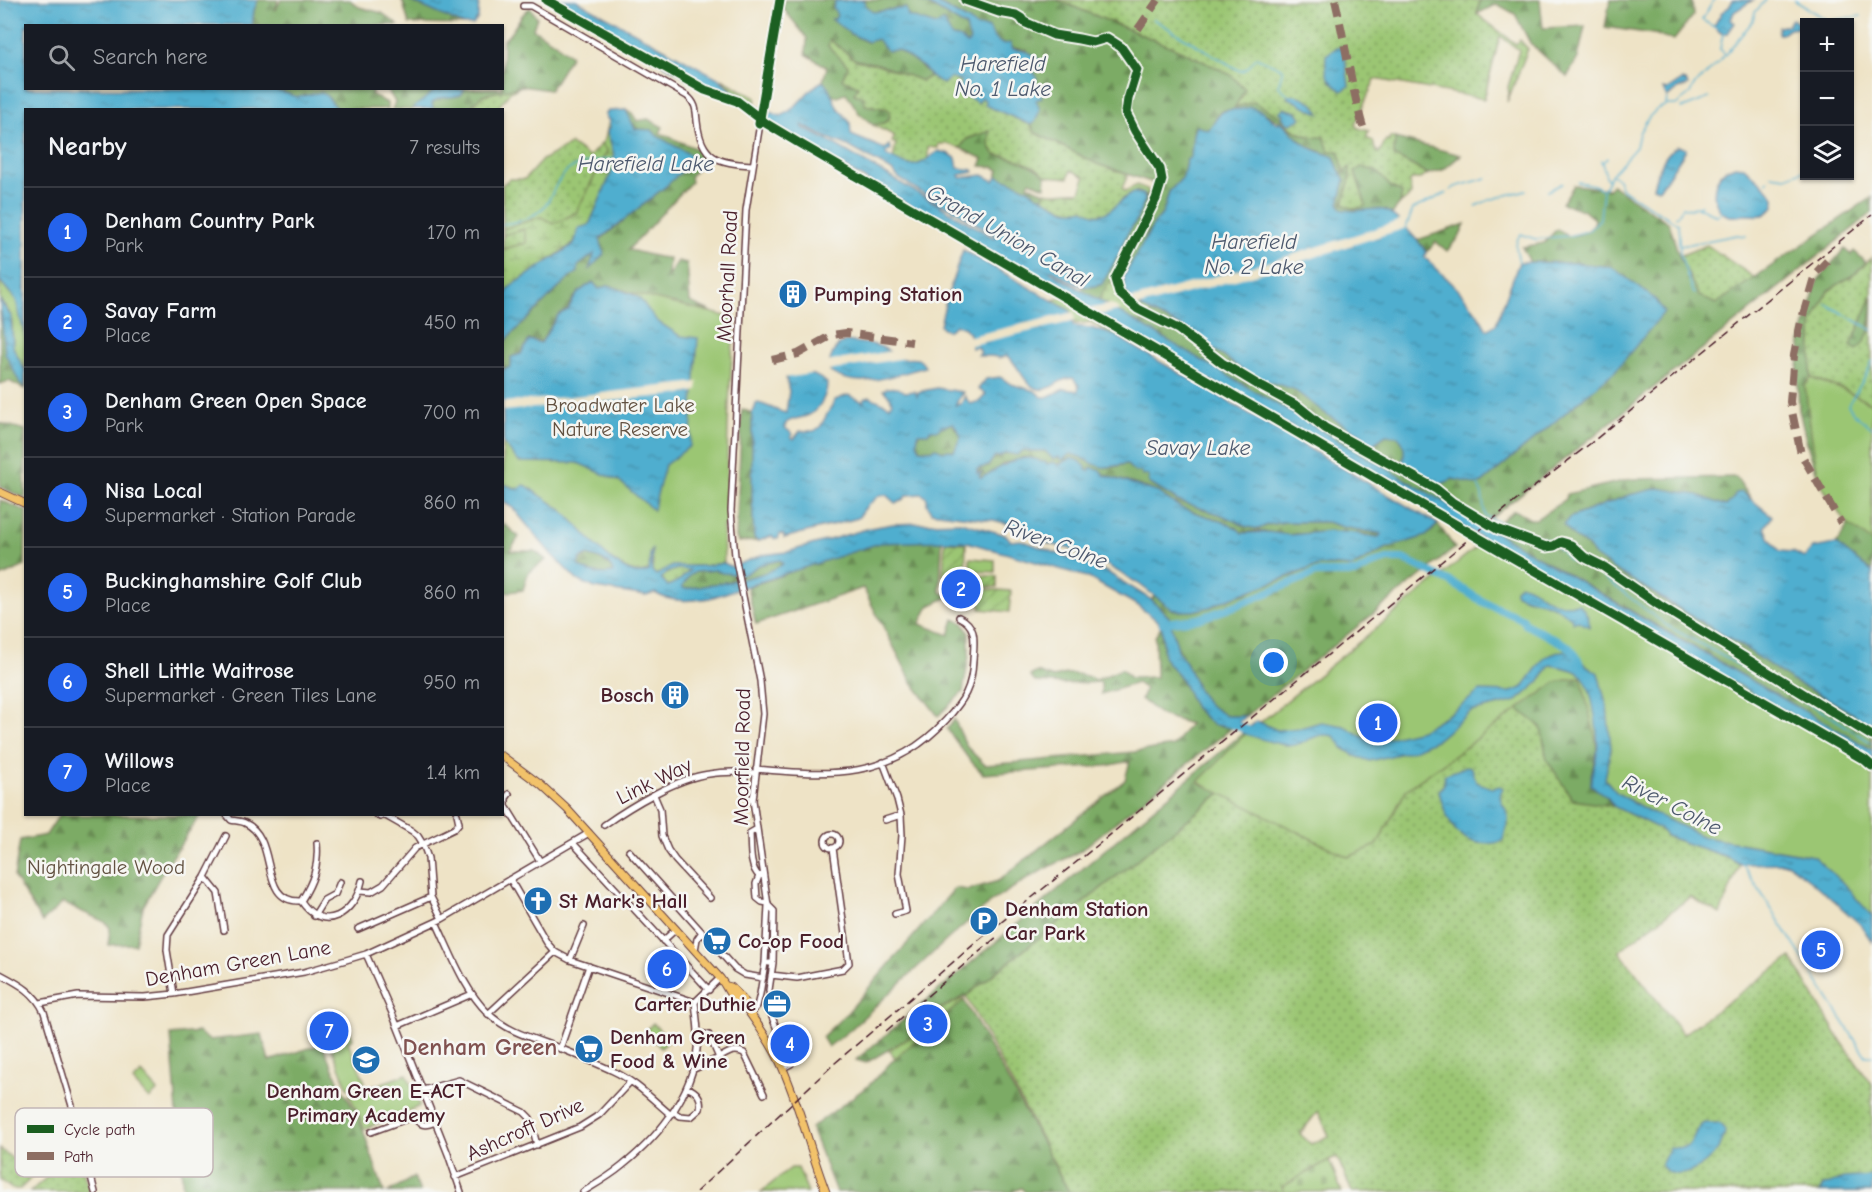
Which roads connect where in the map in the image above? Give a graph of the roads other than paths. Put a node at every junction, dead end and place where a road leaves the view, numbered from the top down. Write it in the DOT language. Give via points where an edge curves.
graph roads {
  1 [pos="780,0"];
  2 [pos="524,6"];
  3 [pos="752,165"];
  4 [pos="0,492"];
  5 [pos="24,503"];
  6 [pos="745,604"];
  7 [pos="959,617"];
  8 [pos="504,757"];
  9 [pos="883,762"];
  10 [pos="756,771"];
  11 [pos="745,772"];
  12 [pos="509,794"];
  13 [pos="654,795"];
  14 [pos="753,800"];
  15 [pos="901,815"];
  16 [pos="228,816"];
  17 [pos="386,816"];
  18 [pos="457,816"];
  19 [pos="885,820"];
  20 [pos="604,825"];
  21 [pos="589,833"];
  22 [pos="226,836"];
  23 [pos="317,843"];
  24 [pos="573,843"];
  25 [pos="423,844"];
  26 [pos="834,848"];
  27 [pos="629,851"];
  28 [pos="540,861"];
  29 [pos="206,876"];
  30 [pos="761,876"];
  31 [pos="510,879"];
  32 [pos="362,881"];
  33 [pos="340,882"];
  34 [pos="360,891"];
  35 [pos="431,897"];
  36 [pos="710,898"];
  37 [pos="301,901"];
  38 [pos="768,904"];
  39 [pos="895,914"];
  40 [pos="314,916"];
  41 [pos="439,920"];
  42 [pos="584,926"];
  43 [pos="358,929"];
  44 [pos="224,930"];
  45 [pos="676,930"];
  46 [pos="702,932"];
  47 [pos="663,941"];
  48 [pos="695,950"];
  49 [pos="555,952"];
  50 [pos="366,954"];
  51 [pos="570,960"];
  52 [pos="765,963"];
  53 [pos="773,963"];
  54 [pos="589,966"];
  55 [pos="0,974"];
  56 [pos="771,975"];
  57 [pos="720,978"];
  58 [pos="763,978"];
  59 [pos="709,990"];
  60 [pos="174,994"];
  61 [pos="472,994"];
  62 [pos="694,1002"];
  63 [pos="40,1003"];
  64 [pos="748,1011"];
  65 [pos="488,1014"];
  66 [pos="397,1026"];
  67 [pos="699,1033"];
  68 [pos="560,1049"];
  69 [pos="719,1058"];
  70 [pos="783,1068"];
  71 [pos="694,1069"];
  72 [pos="630,1082"];
  73 [pos="687,1088"];
  74 [pos="423,1090"];
  75 [pos="764,1094"];
  76 [pos="73,1108"];
  77 [pos="673,1114"];
  78 [pos="435,1122"];
  79 [pos="370,1132"];
  80 [pos="537,1145"];
  81 [pos="91,1177"];
  82 [pos="455,1177"];
  83 [pos="95,1192"];
  84 [pos="461,1192"];
  85 [pos="583,1192"];
  86 [pos="826,1192"];
  1 -- 3 [label="street, Moorhall Road"];
  2 -- 3 [label="street" via="531,6 687,96 695,105 699,138 705,150 722,162"];
  3 -- 6 [label="street, Moorhall Road" via="746,210 731,511"];
  4 -- 5 [label="main road"];
  6 -- 10 [label="street, Moorfield Road" via="763,714"];
  7 -- 9 [label="street, Link Way" via="971,625 974,648 966,696 921,744"];
  8 -- 21 [label="main road" via="541,785"];
  9 -- 10 [label="street, Link Way" via="840,773"];
  9 -- 15 [label="street"];
  10 -- 11 [label="street, Link Way"];
  10 -- 14 [label="street, Moorfield Road"];
  11 -- 13 [label="street, Link Way" via="706,774"];
  11 -- 14 [label="street" via="745,796"];
  12 -- 28 [label="street" via="506,806"];
  13 -- 20 [label="street, Link Way"];
  13 -- 36 [label="street" via="668,850"];
  14 -- 30 [label="street, Moorfield Road"];
  15 -- 19 [label="street"];
  15 -- 39 [label="street" via="899,874 906,911"];
  16 -- 37 [label="street" via="256,831 278,893 290,902"];
  17 -- 25 [label="street" via="412,831"];
  18 -- 25 [label="street" via="459,823 454,829"];
  21 -- 24 [label="street, Denham Green Lane"];
  21 -- 45 [label="main road"];
  22 -- 29 [label="street"];
  23 -- 37 [label="street" via="318,865"];
  24 -- 28 [label="street, Denham Green Lane"];
  24 -- 47 [label="street"];
  25 -- 34 [label="street" via="409,853 383,885 371,892"];
  25 -- 35 [label="street"];
  26 -- 56 [label="street" via="849,963 843,969 797,978"];
  27 -- 46 [label="street"];
  28 -- 31 [label="street, Denham Green Lane"];
  29 -- 44 [label="street" via="218,893"];
  29 -- 60 [label="street" via="168,935"];
  30 -- 38 [label="street, Moorfield Road"];
  30 -- 38 [label="street" via="756,884 757,898"];
  31 -- 41 [label="street, Denham Green Lane"];
  31 -- 49 [label="street"];
  32 -- 34 [label="street"];
  33 -- 40 [label="street" via="335,894 324,900"];
  34 -- 40 [label="street" via="346,912 335,917"];
  35 -- 41 [label="street"];
  35 -- 43 [label="street"];
  37 -- 40 [label="street"];
  38 -- 52 [label="street, Moorfield Road"];
  38 -- 53 [label="street" via="774,911"];
  41 -- 50 [label="street, Denham Green Lane"];
  41 -- 61 [label="street"];
  42 -- 51 [label="street"];
  45 -- 47 [label="street"];
  45 -- 48 [label="main road"];
  46 -- 48 [label="street"];
  46 -- 58 [label="street" via="735,969"];
  47 -- 59 [label="street"];
  48 -- 57 [label="main road"];
  49 -- 51 [label="street"];
  49 -- 65 [label="street"];
  50 -- 60 [label="street, Denham Green Lane" via="304,972"];
  50 -- 66 [label="street"];
  51 -- 54 [label="street"];
  52 -- 53 [label="street"];
  52 -- 58 [label="street, Moorfield Road"];
  53 -- 56 [label="street"];
  54 -- 62 [label="street"];
  54 -- 68 [label="street"];
  55 -- 63 [label="street" via="26,988"];
  56 -- 70 [label="street" via="772,1017 791,1064"];
  57 -- 59 [label="street"];
  57 -- 64 [label="main road" via="743,999"];
  58 -- 64 [label="street, Moorfield Road" via="759,1001"];
  59 -- 62 [label="street"];
  60 -- 63 [label="street, Denham Green Lane" via="78,996"];
  61 -- 65 [label="street"];
  61 -- 66 [label="street"];
  62 -- 67 [label="street"];
  63 -- 76 [label="street"];
  64 -- 70 [label="main road"];
  65 -- 68 [label="street" via="518,1033"];
  66 -- 74 [label="street"];
  67 -- 69 [label="street" via="709,1035"];
  67 -- 71 [label="street"];
  68 -- 72 [label="street" via="616,1072"];
  69 -- 71 [label="street"];
  69 -- 75 [label="street" via="732,1051 744,1053"];
  70 -- 86 [label="main road"];
  71 -- 73 [label="street"];
  72 -- 77 [label="street"];
  72 -- 80 [label="street, Ashcroft Drive" via="599,1115"];
  73 -- 77 [label="street"];
  73 -- 77 [label="street" via="698,1095 700,1109 691,1117"];
  74 -- 78 [label="street"];
  74 -- 80 [label="street" via="459,1080 524,1112 530,1118"];
  77 -- 85 [label="street" via="621,1166"];
  78 -- 79 [label="street" via="426,1126 412,1117"];
  78 -- 82 [label="street"];
  80 -- 82 [label="street, Ashcroft Drive"];
  81 -- 83 [label="street"];
  82 -- 84 [label="street"];
}
